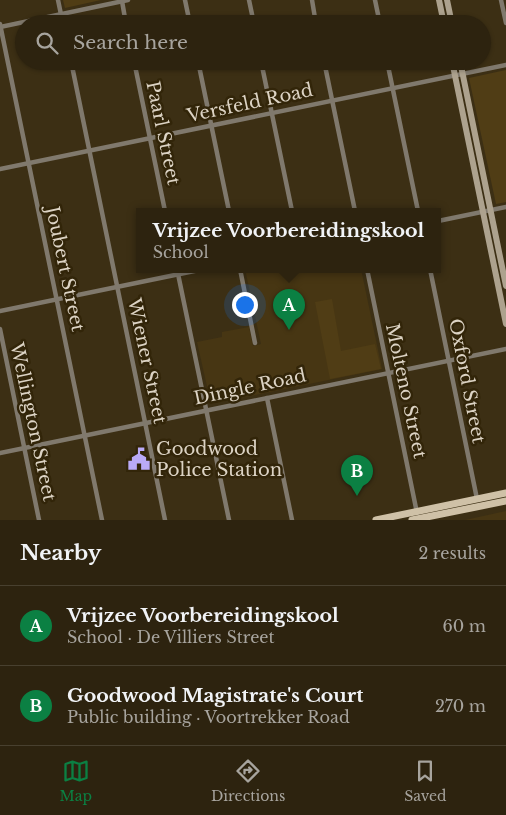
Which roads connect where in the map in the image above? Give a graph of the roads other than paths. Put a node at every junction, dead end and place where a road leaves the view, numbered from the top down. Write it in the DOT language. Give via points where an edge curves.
graph roads {
  1 [pos="58,0"];
  2 [pos="128,0"];
  3 [pos="185,0"];
  4 [pos="249,0"];
  5 [pos="312,0"];
  6 [pos="375,0"];
  7 [pos="440,0"];
  8 [pos="447,0"];
  9 [pos="501,0"];
  10 [pos="122,1"];
  11 [pos="61,14"];
  12 [pos="56,15"];
  13 [pos="124,15"];
  14 [pos="188,15"];
  15 [pos="252,15"];
  16 [pos="314,15"];
  17 [pos="378,15"];
  18 [pos="442,15"];
  19 [pos="450,15"];
  20 [pos="506,22"];
  21 [pos="15,23"];
  22 [pos="0,26"];
  23 [pos="506,64"];
  24 [pos="491,67"];
  25 [pos="73,70"];
  26 [pos="136,70"];
  27 [pos="200,70"];
  28 [pos="263,70"];
  29 [pos="326,70"];
  30 [pos="389,70"];
  31 [pos="453,70"];
  32 [pos="462,70"];
  33 [pos="477,70"];
  34 [pos="462,73"];
  35 [pos="454,75"];
  36 [pos="393,88"];
  37 [pos="332,100"];
  38 [pos="272,113"];
  39 [pos="212,125"];
  40 [pos="150,139"];
  41 [pos="89,150"];
  42 [pos="29,163"];
  43 [pos="0,169"];
  44 [pos="506,207"];
  45 [pos="164,208"];
  46 [pos="228,208"];
  47 [pos="291,208"];
  48 [pos="354,208"];
  49 [pos="417,208"];
  50 [pos="486,211"];
  51 [pos="441,220"];
  52 [pos="170,273"];
  53 [pos="178,273"];
  54 [pos="241,273"];
  55 [pos="368,273"];
  56 [pos="431,273"];
  57 [pos="506,286"];
  58 [pos="117,287"];
  59 [pos="57,299"];
  60 [pos="0,311"];
  61 [pos="506,324"];
  62 [pos="0,329"];
  63 [pos="255,343"];
  64 [pos="506,349"];
  65 [pos="449,360"];
  66 [pos="389,373"];
  67 [pos="267,398"];
  68 [pos="206,411"];
  69 [pos="146,423"];
  70 [pos="85,436"];
  71 [pos="24,448"];
  72 [pos="0,453"];
  73 [pos="506,493"];
  74 [pos="477,499"];
  75 [pos="506,501"];
  76 [pos="416,517"];
  77 [pos="393,518"];
  78 [pos="39,520"];
  79 [pos="102,520"];
  80 [pos="165,520"];
  81 [pos="229,520"];
  82 [pos="292,520"];
  83 [pos="376,520"];
  1 -- 11 [label="street"];
  2 -- 10 [label="street"];
  3 -- 14 [label="street"];
  4 -- 15 [label="street"];
  5 -- 16 [label="street"];
  6 -- 17 [label="street"];
  7 -- 18 [label="street"];
  8 -- 19 [label="street"];
  9 -- 20 [label="street"];
  10 -- 11 [label="street"];
  10 -- 13 [label="street"];
  11 -- 12 [label="street"];
  21 -- 22 [label="street"];
  22 -- 42 [label="street, Joubert Street"];
  23 -- 24 [label="street, Versfeld Road"];
  25 -- 41 [label="street, Wiener Street"];
  26 -- 40 [label="street, Paarl Street"];
  27 -- 39 [label="street"];
  28 -- 38 [label="street"];
  29 -- 37 [label="street"];
  30 -- 36 [label="street"];
  31 -- 35 [label="street"];
  32 -- 34 [label="street"];
  33 -- 34 [label="street, Versfeld Road"];
  34 -- 35 [label="street, Versfeld Road"];
  34 -- 50 [label="street"];
  35 -- 36 [label="street, Versfeld Road"];
  35 -- 50 [label="street"];
  36 -- 37 [label="street, Versfeld Road"];
  36 -- 49 [label="street"];
  37 -- 38 [label="street, Versfeld Road"];
  37 -- 48 [label="street"];
  38 -- 39 [label="street, Versfeld Road"];
  38 -- 47 [label="street"];
  39 -- 40 [label="street, Versfeld Road"];
  39 -- 46 [label="street"];
  40 -- 41 [label="street, Versfeld Road"];
  40 -- 45 [label="street, Paarl Street"];
  41 -- 42 [label="street, Versfeld Road"];
  41 -- 58 [label="street, Wiener Street"];
  42 -- 43 [label="street, Versfeld Road"];
  42 -- 59 [label="street, Joubert Street"];
  44 -- 50 [label="street"];
  50 -- 51 [label="street"];
  50 -- 57 [label="street"];
  50 -- 61 [label="street"];
  52 -- 58 [label="street"];
  53 -- 68 [label="street"];
  54 -- 63 [label="street"];
  55 -- 66 [label="street, Molteno Street"];
  56 -- 65 [label="street, Oxford Street"];
  58 -- 59 [label="street"];
  58 -- 69 [label="street, Wiener Street"];
  59 -- 60 [label="street"];
  59 -- 70 [label="street, Joubert Street"];
  62 -- 71 [label="street, Wellington Street"];
  64 -- 65 [label="street, Dingle Road"];
  65 -- 66 [label="street, Dingle Road"];
  65 -- 74 [label="street, Oxford Street"];
  66 -- 67 [label="street, Dingle Road"];
  66 -- 76 [label="street, Molteno Street"];
  67 -- 68 [label="street, Dingle Road"];
  67 -- 82 [label="street"];
  68 -- 69 [label="street, Dingle Road"];
  68 -- 81 [label="street"];
  69 -- 70 [label="street, Dingle Road"];
  69 -- 80 [label="street, Wiener Street"];
  70 -- 71 [label="street, Dingle Road"];
  70 -- 79 [label="street, Joubert Street"];
  71 -- 72 [label="street, Dingle Road"];
  71 -- 78 [label="street, Wellington Street"];
  73 -- 74 [label="main road"];
  74 -- 76 [label="main road"];
  75 -- 76 [label="main road"];
  76 -- 77 [label="main road"];
  77 -- 83 [label="main road"];
}
